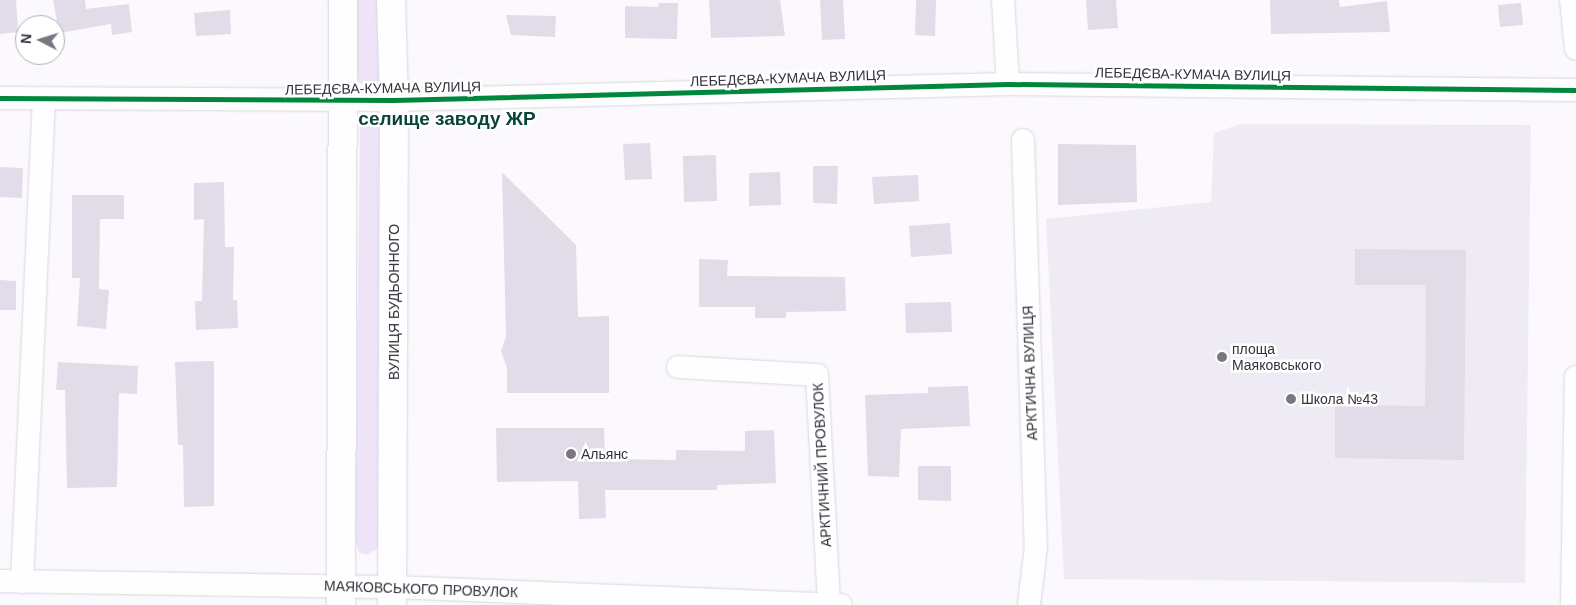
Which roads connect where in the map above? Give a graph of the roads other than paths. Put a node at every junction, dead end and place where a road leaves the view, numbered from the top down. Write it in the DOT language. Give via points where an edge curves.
graph roads {
  1 [pos="343,0"];
  2 [pos="391,0"];
  3 [pos="1003,0"];
  4 [pos="1571,0"];
  5 [pos="1576,49"];
  6 [pos="1008,84"];
  7 [pos="1576,90"];
  8 [pos="0,98"];
  9 [pos="44,99"];
  10 [pos="345,100"];
  11 [pos="394,100"];
  12 [pos="1023,140"];
  13 [pos="678,367"];
  14 [pos="1576,377"];
  15 [pos="1574,578"];
  16 [pos="0,581"];
  17 [pos="22,582"];
  18 [pos="342,596"];
  19 [pos="392,596"];
  20 [pos="835,605"];
  21 [pos="1029,605"];
  22 [pos="1572,605"];
  1 -- 10 [label="main road"];
  2 -- 11 [label="main road, ВУЛИЦЯ БУДЬОННОГО"];
  3 -- 6 [label="street"];
  4 -- 5 [label="street"];
  6 -- 7 [label="street, ЛЕБЕДЄВА-КУМАЧА ВУЛИЦЯ"];
  6 -- 11 [label="street, ЛЕБЕДЄВА-КУМАЧА ВУЛИЦЯ"];
  8 -- 9 [label="street, ЛЕБЕДЄВА-КУМАЧА ВУЛИЦЯ"];
  9 -- 10 [label="street, ЛЕБЕДЄВА-КУМАЧА ВУЛИЦЯ"];
  9 -- 17 [label="street"];
  10 -- 11 [label="street, ЛЕБЕДЄВА-КУМАЧА ВУЛИЦЯ"];
  10 -- 18 [label="main road"];
  11 -- 19 [label="main road, ВУЛИЦЯ БУДЬОННОГО"];
  12 -- 21 [label="street, АРКТИЧНА ВУЛИЦЯ" via="1036,546"];
  13 -- 20 [label="street, АРКТИЧНИЙ ПРОВУЛОК" via="817,375"];
  14 -- 15 [label="street"];
  15 -- 22 [label="street"];
  16 -- 17 [label="street, МАЯКОВСЬКОГО ПРОВУЛОК"];
  17 -- 18 [label="street, МАЯКОВСЬКОГО ПРОВУЛОК"];
  18 -- 19 [label="street, МАЯКОВСЬКОГО ПРОВУЛОК"];
  19 -- 20 [label="street, МАЯКОВСЬКОГО ПРОВУЛОК"];
}
